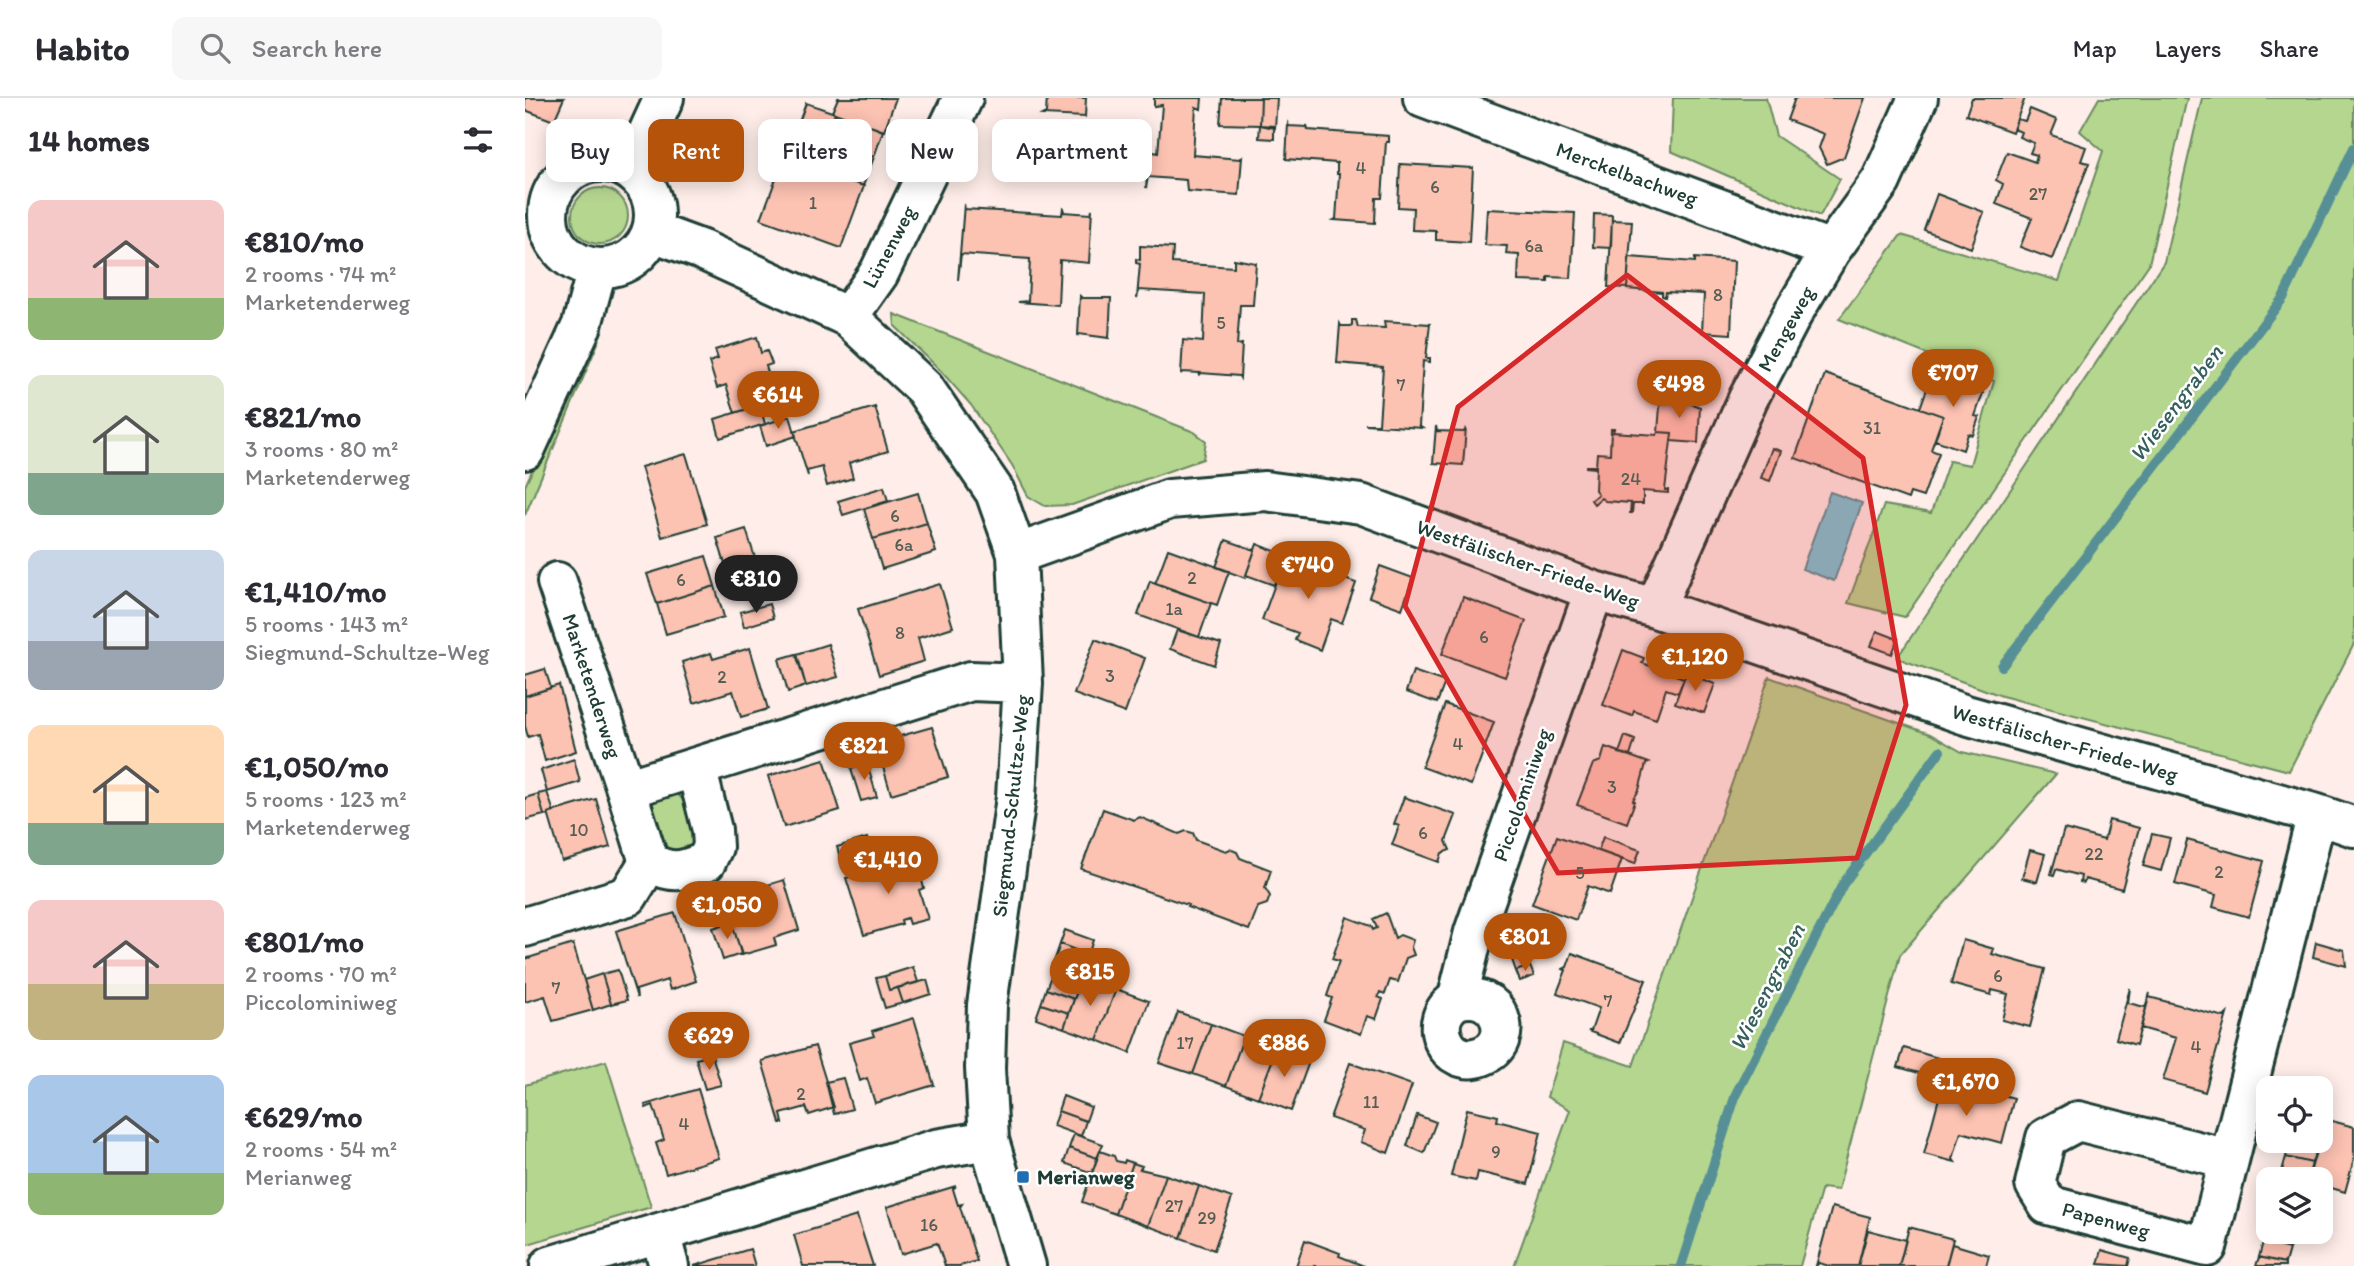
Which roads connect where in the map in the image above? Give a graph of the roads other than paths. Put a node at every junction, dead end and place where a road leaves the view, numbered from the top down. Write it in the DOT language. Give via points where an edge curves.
graph roads {
  1 [pos="664,98"];
  2 [pos="963,98"];
  3 [pos="1423,98"];
  4 [pos="1917,98"];
  5 [pos="634,163"];
  6 [pos="634,173"];
  7 [pos="555,182"];
  8 [pos="537,195"];
  9 [pos="653,232"];
  10 [pos="1831,250"];
  11 [pos="597,269"];
  12 [pos="848,317"];
  13 [pos="525,450"];
  14 [pos="1017,554"];
  15 [pos="557,582"];
  16 [pos="1594,591"];
  17 [pos="1655,608"];
  18 [pos="1023,683"];
  19 [pos="696,767"];
  20 [pos="626,789"];
  21 [pos="2317,814"];
  22 [pos="2354,827"];
  23 [pos="649,862"];
  24 [pos="525,927"];
  25 [pos="1457,1000"];
  26 [pos="989,1140"];
  27 [pos="2228,1159"];
  28 [pos="665,1250"];
  29 [pos="550,1266"];
  30 [pos="1026,1266"];
  1 -- 5 [label="street"];
  2 -- 12 [label="street, Lünenweg" via="879,273"];
  3 -- 10 [label="street, Merckelbachweg"];
  4 -- 10 [label="street, Mengeweg" via="1881,181"];
  6 -- 9 [label="street" via="647,187 655,209"];
  7 -- 8 [label="street"];
  8 -- 11 [label="street" via="557,246 575,262"];
  9 -- 11 [label="street" via="640,252 621,265"];
  9 -- 12 [label="street, Siegmund-Schultze-Weg"];
  10 -- 17 [label="street, Mengeweg" via="1748,399"];
  11 -- 13 [label="street" via="582,325"];
  12 -- 14 [label="street, Siegmund-Schultze-Weg" via="924,388 995,492"];
  14 -- 16 [label="street, Westfälischer-Friede-Weg" via="1170,499 1265,491 1361,504"];
  14 -- 18 [label="street, Siegmund-Schultze-Weg"];
  15 -- 20 [label="street, Marketenderweg"];
  16 -- 17 [label="street, Westfälischer-Friede-Weg"];
  16 -- 25 [label="street, Piccolominiweg" via="1473,932"];
  17 -- 21 [label="street, Westfälischer-Friede-Weg" via="1966,715"];
  18 -- 19 [label="street" via="971,681"];
  18 -- 26 [label="street, Siegmund-Schultze-Weg" via="1016,797 987,1005"];
  19 -- 20 [label="street"];
  19 -- 23 [label="street" via="712,830 713,847 706,862 665,871"];
  20 -- 23 [label="street, Marketenderweg"];
  21 -- 22 [label="street, Westfälischer-Friede-Weg"];
  21 -- 27 [label="street, Papenweg"];
  23 -- 24 [label="street" via="628,896"];
  26 -- 28 [label="street" via="936,1149"];
  26 -- 30 [label="street, Siegmund-Schultze-Weg"];
  27 -- 27 [label="street, Papenweg" via="2078,1121 2046,1138 2035,1184 2048,1205 2207,1247"];
  28 -- 29 [label="street"];
}
